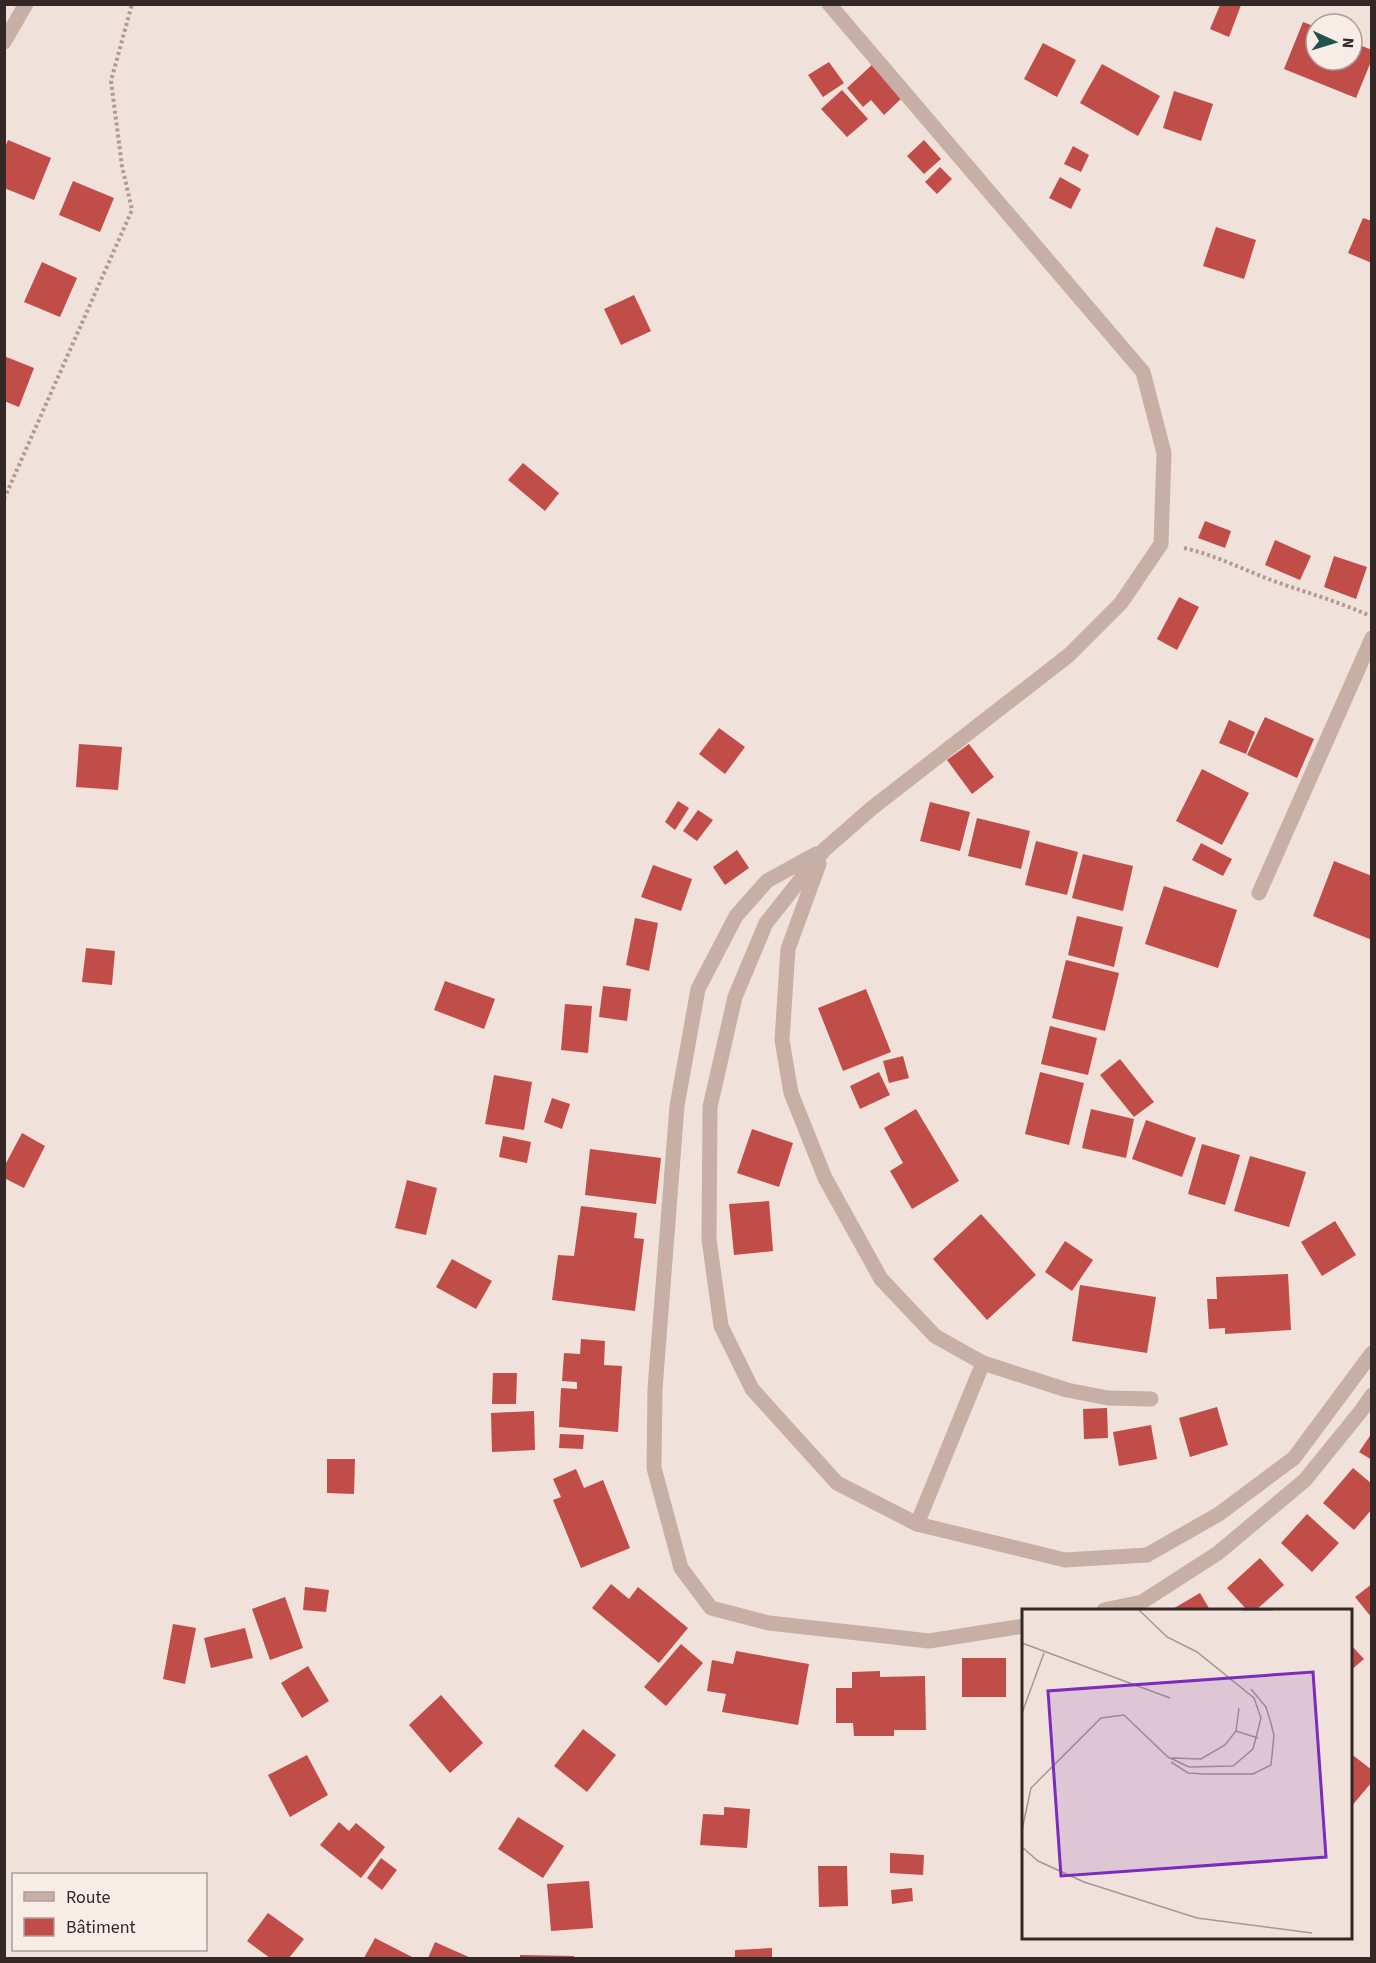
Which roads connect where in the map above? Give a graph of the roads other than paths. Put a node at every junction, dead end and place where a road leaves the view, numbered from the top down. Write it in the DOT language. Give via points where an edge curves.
graph roads {
  1 [pos="26,4"];
  2 [pos="829,4"];
  3 [pos="4,42"];
  4 [pos="1371,638"];
  5 [pos="824,850"];
  6 [pos="1259,893"];
  7 [pos="1371,1353"];
  8 [pos="983,1363"];
  9 [pos="1371,1395"];
  10 [pos="1151,1398"];
  11 [pos="917,1524"];
  12 [pos="1112,1609"];
  13 [pos="1022,1626"];
  1 -- 3 [label="street"];
  2 -- 5 [label="street" via="1143,372 1164,453 1161,544 1121,603 1069,655"];
  4 -- 6 [label="street"];
  5 -- 8 [label="street" via="788,949 782,1040 791,1093 825,1178 881,1279 935,1336"];
  5 -- 11 [label="street" via="766,923 735,997 710,1107 710,1250 721,1326 752,1389 837,1483"];
  5 -- 13 [label="street" via="767,881 735,916 698,989 677,1106 655,1389 654,1468 681,1568 711,1608 769,1623 928,1641"];
  7 -- 11 [label="street" via="1294,1458 1219,1514 1147,1555 1065,1560"];
  8 -- 10 [label="street" via="1067,1390 1108,1398"];
  8 -- 11 [label="street"];
  9 -- 12 [label="street" via="1305,1480 1218,1553 1142,1602"];
}
